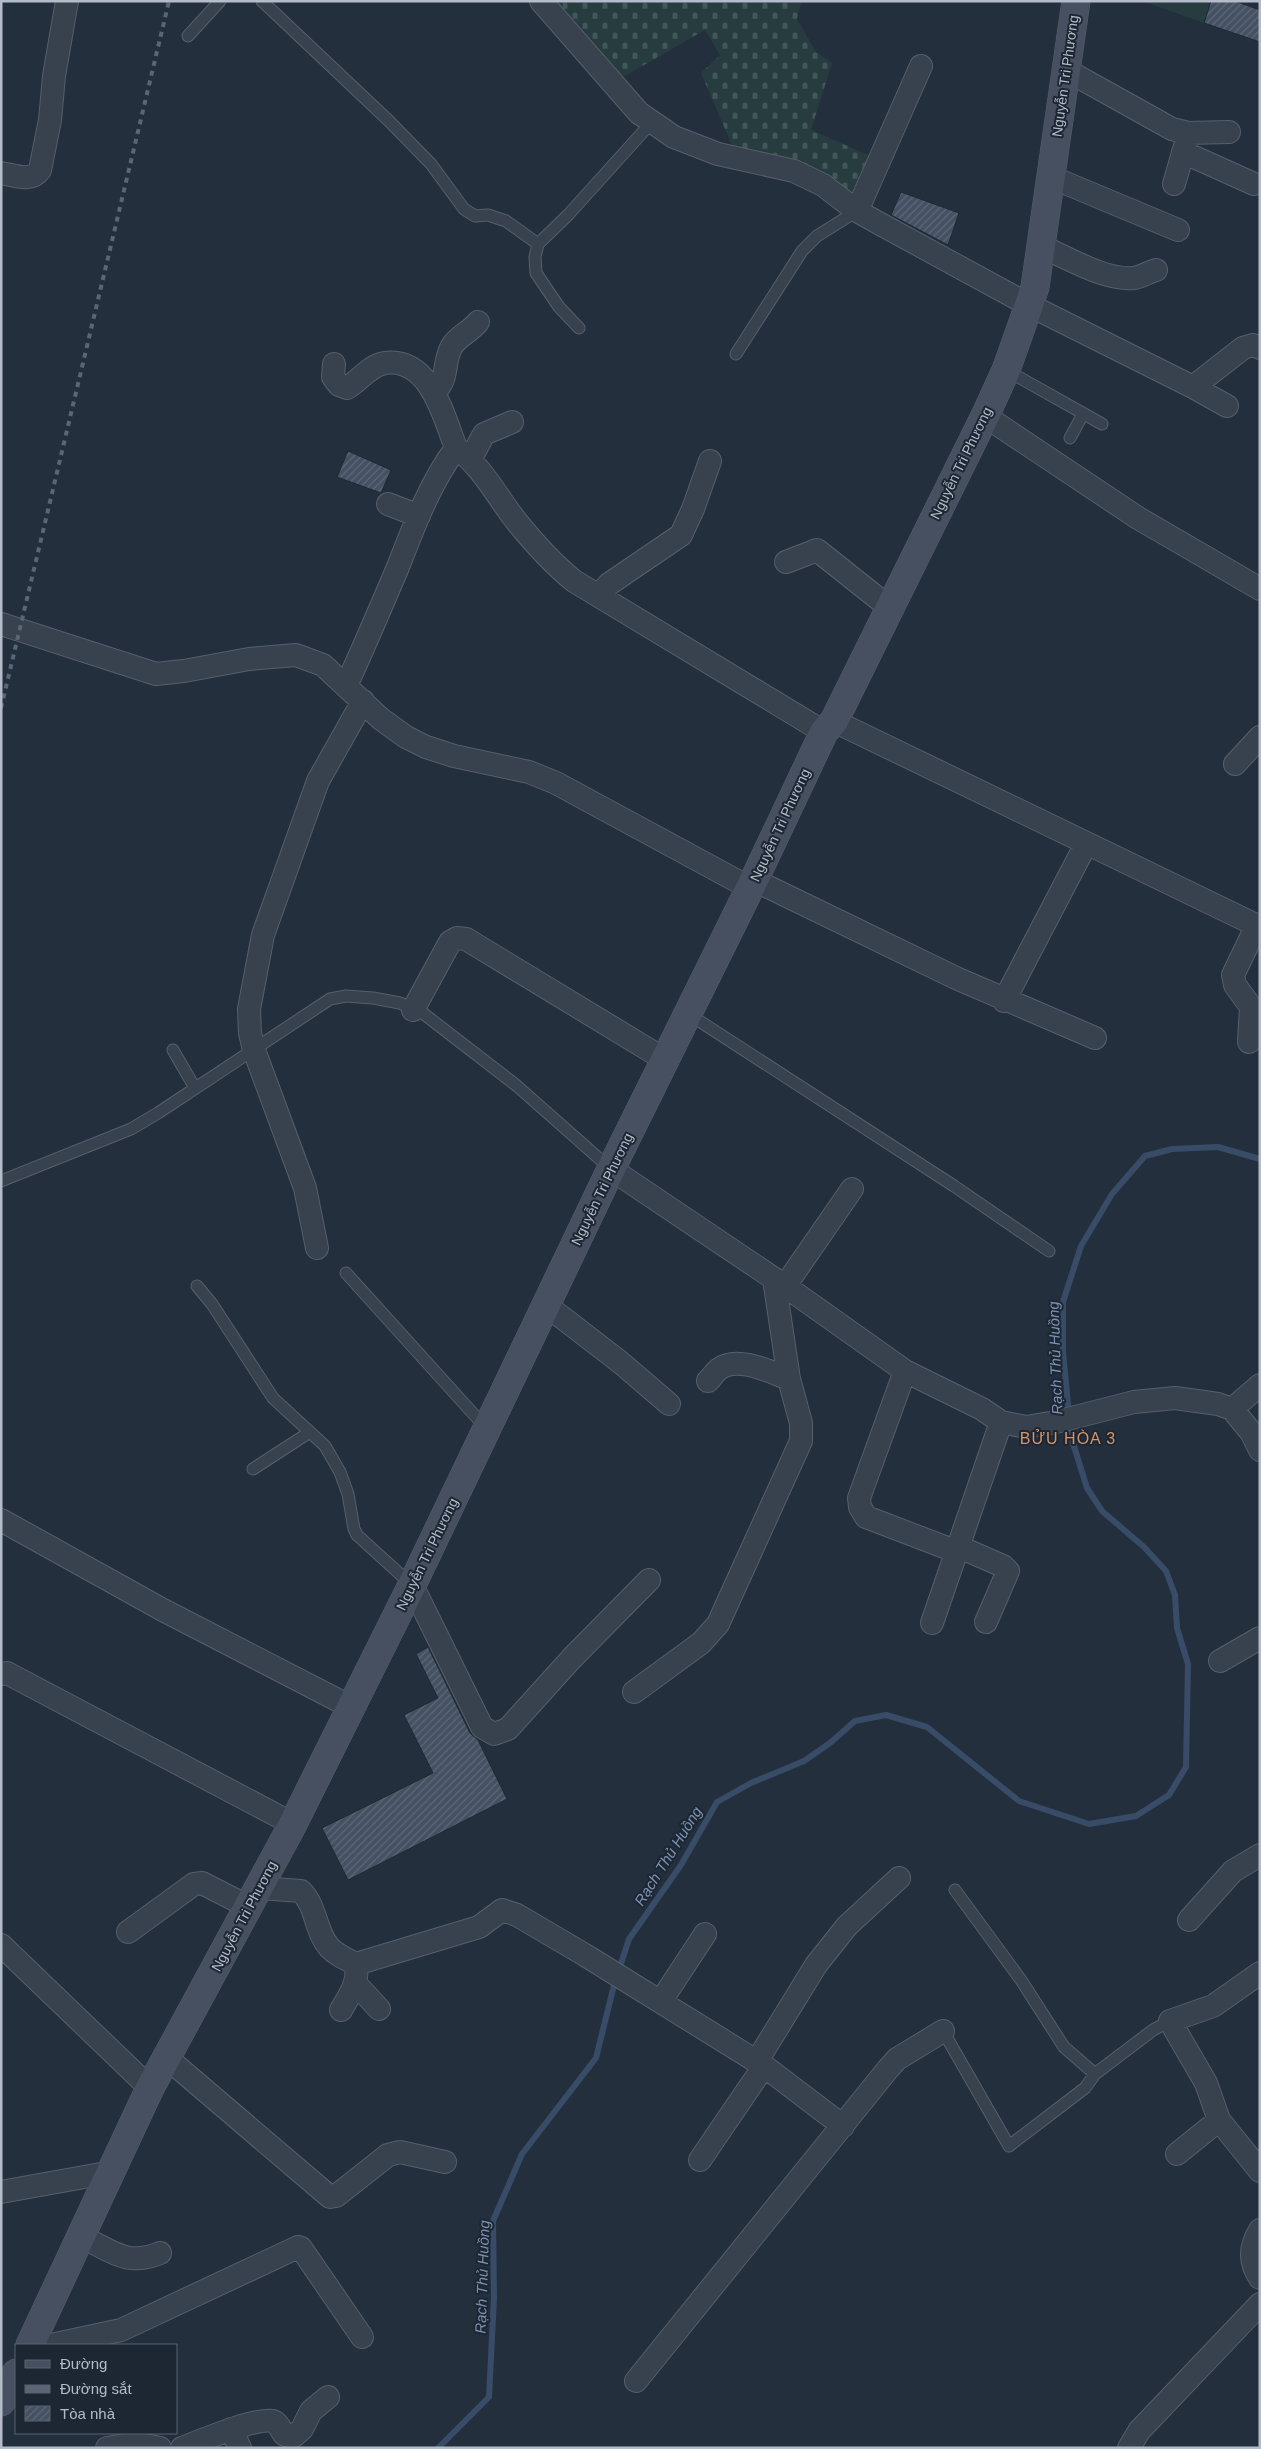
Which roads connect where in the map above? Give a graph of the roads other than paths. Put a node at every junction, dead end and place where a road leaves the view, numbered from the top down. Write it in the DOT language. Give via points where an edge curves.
graph roads {
  1 [pos="67,1"];
  2 [pos="220,1"];
  3 [pos="262,1"];
  4 [pos="542,1"];
  5 [pos="1076,1"];
  6 [pos="188,36"];
  7 [pos="920,66"];
  8 [pos="1066,70"];
  9 [pos="651,123"];
  10 [pos="1229,132"];
  11 [pos="1186,143"];
  12 [pos="1,173"];
  13 [pos="1051,177"];
  14 [pos="1174,184"];
  15 [pos="1254,184"];
  16 [pos="857,211"];
  17 [pos="1178,230"];
  18 [pos="538,244"];
  19 [pos="1041,246"];
  20 [pos="1156,270"];
  21 [pos="1029,305"];
  22 [pos="478,322"];
  23 [pos="579,328"];
  24 [pos="1260,348"];
  25 [pos="736,354"];
  26 [pos="334,364"];
  27 [pos="1006,370"];
  28 [pos="1194,387"];
  29 [pos="434,393"];
  30 [pos="1228,406"];
  31 [pos="1083,414"];
  32 [pos="984,416"];
  33 [pos="512,422"];
  34 [pos="1102,424"];
  35 [pos="1070,438"];
  36 [pos="464,453"];
  37 [pos="710,461"];
  38 [pos="388,504"];
  39 [pos="419,516"];
  40 [pos="786,562"];
  41 [pos="1260,589"];
  42 [pos="599,595"];
  43 [pos="890,608"];
  44 [pos="1,624"];
  45 [pos="346,686"];
  46 [pos="363,701"];
  47 [pos="829,726"];
  48 [pos="1260,737"];
  49 [pos="1235,764"];
  50 [pos="1086,844"];
  51 [pos="752,884"];
  52 [pos="1258,926"];
  53 [pos="1004,1001"];
  54 [pos="413,1010"];
  55 [pos="687,1013"];
  56 [pos="1095,1038"];
  57 [pos="1249,1042"];
  58 [pos="173,1050"];
  59 [pos="254,1050"];
  60 [pos="664,1059"];
  61 [pos="195,1088"];
  62 [pos="611,1169"];
  63 [pos="1,1181"];
  64 [pos="852,1189"];
  65 [pos="316,1248"];
  66 [pos="1049,1251"];
  67 [pos="346,1273"];
  68 [pos="780,1282"];
  69 [pos="197,1286"];
  70 [pos="546,1305"];
  71 [pos="905,1371"];
  72 [pos="789,1379"];
  73 [pos="708,1381"];
  74 [pos="1259,1387"];
  75 [pos="669,1404"];
  76 [pos="1232,1409"];
  77 [pos="1001,1422"];
  78 [pos="487,1429"];
  79 [pos="310,1432"];
  80 [pos="1260,1450"];
  81 [pos="253,1469"];
  82 [pos="1,1520"];
  83 [pos="956,1549"];
  84 [pos="649,1580"];
  85 [pos="412,1585"];
  86 [pos="986,1622"];
  87 [pos="932,1623"];
  88 [pos="1260,1638"];
  89 [pos="1220,1661"];
  90 [pos="1,1674"];
  91 [pos="634,1692"];
  92 [pos="351,1708"];
  93 [pos="293,1824"];
  94 [pos="1260,1855"];
  95 [pos="899,1878"];
  96 [pos="955,1890"];
  97 [pos="254,1898"];
  98 [pos="1189,1920"];
  99 [pos="128,1932"];
  100 [pos="705,1934"];
  101 [pos="1,1944"];
  102 [pos="1260,1973"];
  103 [pos="356,1974"];
  104 [pos="661,2001"];
  105 [pos="341,2010"];
  106 [pos="379,2010"];
  107 [pos="1170,2021"];
  108 [pos="943,2031"];
  109 [pos="167,2058"];
  110 [pos="761,2063"];
  111 [pos="1095,2074"];
  112 [pos="150,2088"];
  113 [pos="1219,2120"];
  114 [pos="843,2126"];
  115 [pos="1177,2154"];
  116 [pos="700,2160"];
  117 [pos="445,2162"];
  118 [pos="1260,2171"];
  119 [pos="112,2172"];
  120 [pos="1,2192"];
  121 [pos="1260,2230"];
  122 [pos="82,2237"];
  123 [pos="160,2253"];
  124 [pos="1260,2278"];
  125 [pos="1260,2304"];
  126 [pos="362,2337"];
  127 [pos="30,2344"];
  128 [pos="56,2344"];
  129 [pos="15,2375"];
  130 [pos="636,2381"];
  131 [pos="328,2398"];
  132 [pos="1,2402"];
  133 [pos="236,2438"];
  134 [pos="107,2448"];
  135 [pos="160,2448"];
  136 [pos="182,2448"];
  137 [pos="1129,2448"];
  1 -- 12 [label="street" via="40,170 29,178"];
  2 -- 6 [label="lane"];
  3 -- 18 [label="lane" via="389,120 431,164 464,208 475,216 488,215 506,222"];
  4 -- 9 [label="street"];
  5 -- 8 [label="main road, Nguyễn Tri Phương"];
  7 -- 16 [label="street"];
  8 -- 11 [label="street" via="1172,129"];
  8 -- 13 [label="main road, Nguyễn Tri Phương"];
  9 -- 16 [label="street" via="674,137 718,154 794,171 823,185"];
  9 -- 18 [label="lane"];
  10 -- 11 [label="street"];
  11 -- 14 [label="street"];
  11 -- 15 [label="street"];
  13 -- 17 [label="street"];
  13 -- 19 [label="main road, Nguyễn Tri Phương"];
  16 -- 21 [label="street"];
  16 -- 25 [label="lane" via="817,236 802,251"];
  18 -- 23 [label="lane" via="536,273 559,307"];
  19 -- 20 [label="street" via="1117,277 1134,278"];
  19 -- 21 [label="main road, Nguyễn Tri Phương"];
  21 -- 27 [label="main road, Nguyễn Tri Phương"];
  21 -- 28 [label="street"];
  22 -- 29 [label="street" via="451,348 445,379"];
  24 -- 28 [label="street" via="1253,345 1243,348"];
  26 -- 29 [label="street" via="332,377 339,386 347,388 368,371 385,363 405,365 419,374"];
  27 -- 31 [label="lane"];
  27 -- 32 [label="main road, Nguyễn Tri Phương"];
  28 -- 30 [label="street"];
  29 -- 36 [label="street"];
  31 -- 34 [label="lane"];
  31 -- 35 [label="lane"];
  32 -- 41 [label="street" via="1138,518"];
  32 -- 43 [label="main road, Nguyễn Tri Phương"];
  33 -- 36 [label="street" via="484,434"];
  36 -- 39 [label="street" via="444,464"];
  36 -- 42 [label="street" via="518,523 559,568"];
  37 -- 42 [label="street" via="681,534 609,584"];
  38 -- 39 [label="street"];
  39 -- 45 [label="street"];
  40 -- 43 [label="street" via="817,550"];
  42 -- 47 [label="street"];
  43 -- 47 [label="main road, Nguyễn Tri Phương"];
  44 -- 45 [label="street" via="156,674 296,655 324,665"];
  45 -- 46 [label="street"];
  46 -- 51 [label="street" via="381,719 426,747 529,772 556,783"];
  46 -- 59 [label="street" via="318,781 263,935 249,1010"];
  47 -- 50 [label="street"];
  47 -- 51 [label="main road, Nguyễn Tri Phương"];
  48 -- 49 [label="street"];
  50 -- 52 [label="street"];
  50 -- 53 [label="street"];
  51 -- 53 [label="street"];
  51 -- 55 [label="main road, Nguyễn Tri Phương"];
  52 -- 57 [label="street" via="1233,975 1235,985 1252,1007"];
  53 -- 56 [label="street"];
  54 -- 59 [label="lane" via="400,1003 373,998 346,996 330,999"];
  54 -- 60 [label="street" via="450,942 457,938 466,939"];
  54 -- 62 [label="lane" via="444,1028 510,1080"];
  55 -- 60 [label="main road, Nguyễn Tri Phương"];
  55 -- 66 [label="lane"];
  58 -- 61 [label="lane"];
  59 -- 61 [label="lane"];
  59 -- 65 [label="street" via="305,1188"];
  60 -- 62 [label="main road, Nguyễn Tri Phương"];
  61 -- 63 [label="lane" via="130,1129"];
  62 -- 68 [label="street"];
  62 -- 70 [label="main road, Nguyễn Tri Phương"];
  64 -- 68 [label="street"];
  67 -- 78 [label="lane"];
  68 -- 71 [label="street"];
  68 -- 72 [label="street"];
  69 -- 79 [label="lane" via="272,1398"];
  70 -- 75 [label="street"];
  70 -- 78 [label="main road, Nguyễn Tri Phương"];
  71 -- 77 [label="street" via="982,1409"];
  71 -- 83 [label="street" via="859,1498 860,1507 866,1517"];
  72 -- 73 [label="street" via="754,1367 732,1365 720,1369"];
  72 -- 91 [label="street" via="801,1423 801,1441 718,1624 701,1643"];
  74 -- 76 [label="street"];
  76 -- 77 [label="street" via="1175,1398 1134,1402 1026,1427"];
  76 -- 80 [label="street" via="1251,1432"];
  77 -- 83 [label="street"];
  78 -- 85 [label="main road, Nguyễn Tri Phương"];
  79 -- 81 [label="lane"];
  79 -- 85 [label="lane" via="325,1446 340,1472 358,1535"];
  82 -- 92 [label="street" via="163,1610"];
  83 -- 86 [label="street" via="1003,1566 1008,1571"];
  83 -- 87 [label="street"];
  84 -- 85 [label="street" via="508,1729 494,1734 482,1727"];
  85 -- 92 [label="main road, Nguyễn Tri Phương"];
  88 -- 89 [label="street"];
  90 -- 93 [label="street" via="7,1673"];
  92 -- 93 [label="main road, Nguyễn Tri Phương"];
  93 -- 97 [label="main road, Nguyễn Tri Phương"];
  94 -- 98 [label="street" via="1233,1871"];
  95 -- 110 [label="street" via="847,1926 816,1966"];
  96 -- 111 [label="lane" via="1021,1980 1064,2047"];
  97 -- 99 [label="street" via="202,1883 194,1884"];
  97 -- 103 [label="street" via="302,1891 328,1946"];
  97 -- 109 [label="main road, Nguyễn Tri Phương"];
  100 -- 104 [label="street"];
  101 -- 112 [label="street"];
  102 -- 107 [label="street" via="1213,2006"];
  103 -- 104 [label="street" via="479,1927 502,1910 517,1915 586,1954"];
  103 -- 105 [label="street"];
  103 -- 106 [label="street"];
  104 -- 110 [label="street"];
  107 -- 111 [label="lane"];
  107 -- 113 [label="street" via="1206,2083"];
  108 -- 111 [label="lane" via="1009,2146 1085,2088"];
  108 -- 114 [label="street" via="897,2059"];
  109 -- 112 [label="main road, Nguyễn Tri Phương"];
  109 -- 117 [label="street" via="330,2197 336,2196 388,2155 400,2152"];
  110 -- 114 [label="street"];
  110 -- 116 [label="street"];
  112 -- 119 [label="main road, Nguyễn Tri Phương"];
  113 -- 115 [label="street"];
  113 -- 118 [label="street"];
  114 -- 130 [label="street"];
  119 -- 120 [label="street"];
  119 -- 122 [label="main road, Nguyễn Tri Phương"];
  121 -- 124 [label="street" via="1253,2242 1252,2258"];
  122 -- 123 [label="street" via="132,2260"];
  122 -- 127 [label="main road, Nguyễn Tri Phương"];
  125 -- 137 [label="street" via="1139,2431"];
  126 -- 128 [label="street" via="298,2247 121,2330"];
  129 -- 132 [label="main road"];
  131 -- 133 [label="street" via="312,2411 294,2436 285,2435 272,2420"];
  133 -- 136 [label="street"];
  134 -- 135 [label="street" via="135,2443"];
}
